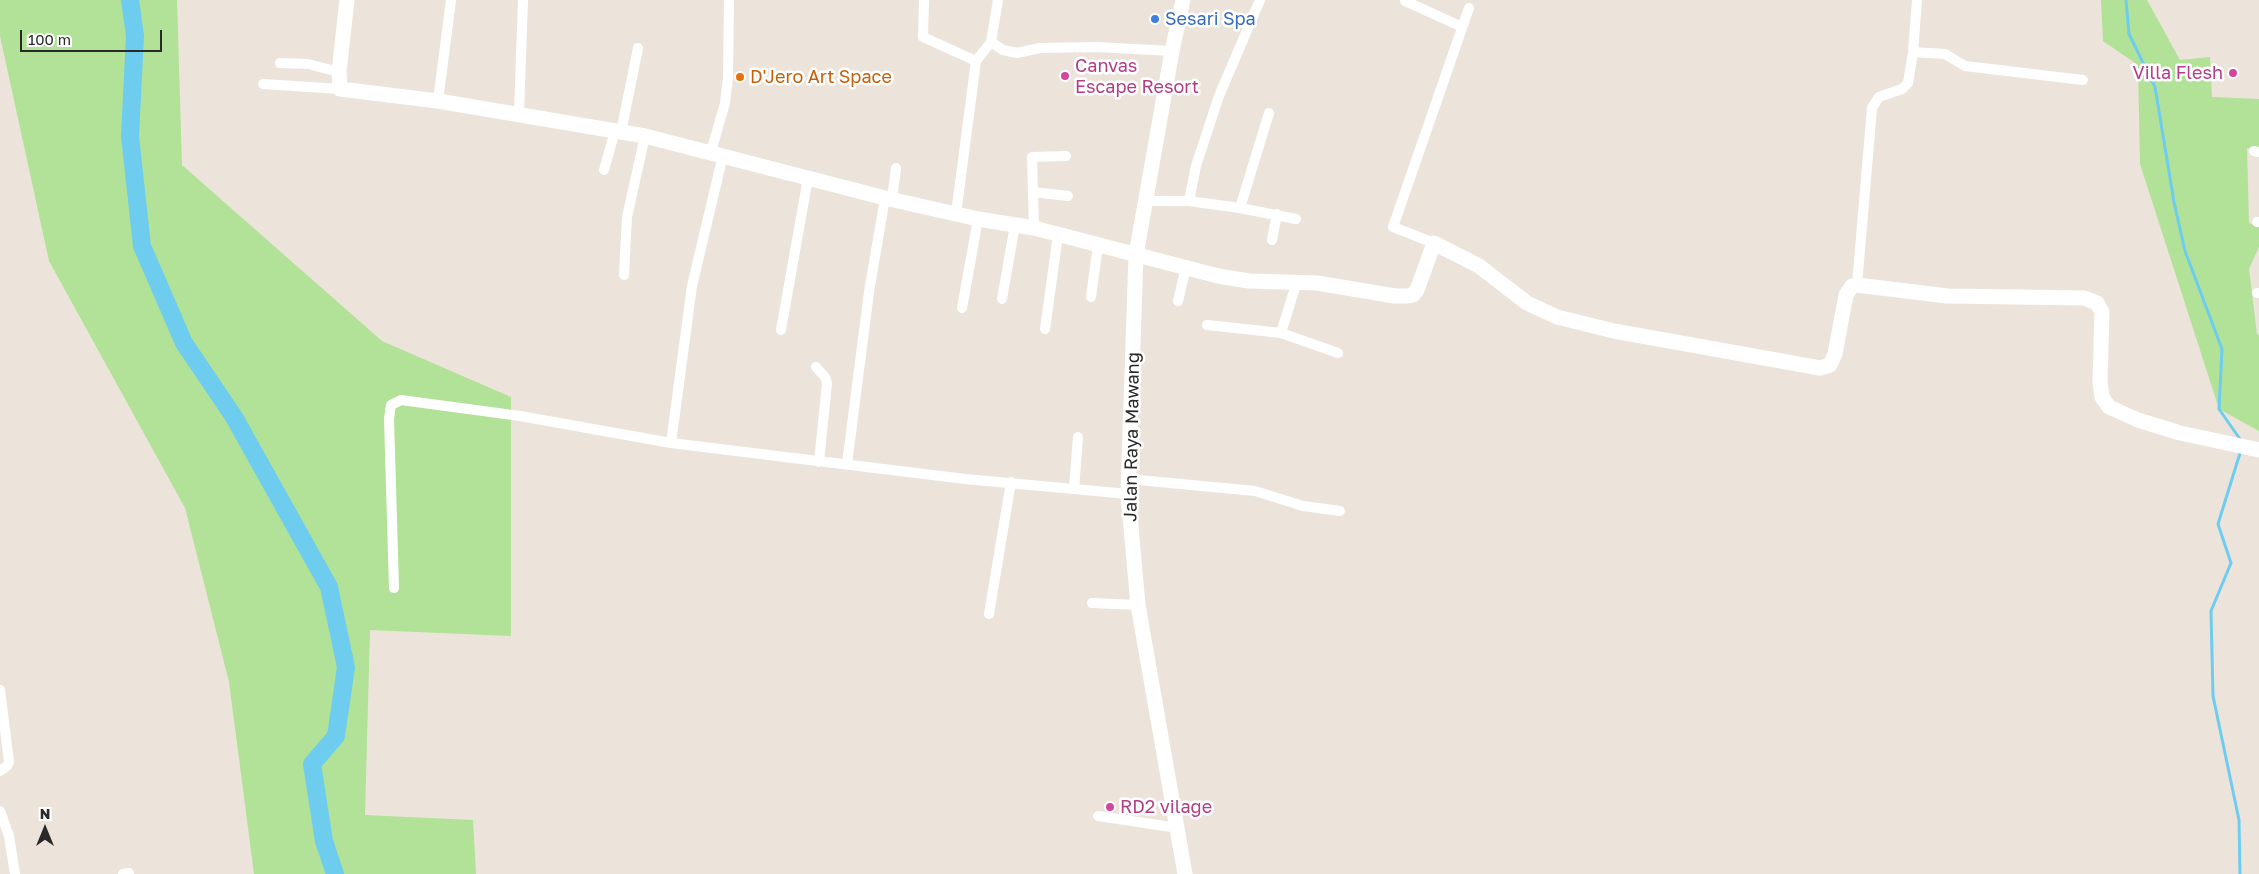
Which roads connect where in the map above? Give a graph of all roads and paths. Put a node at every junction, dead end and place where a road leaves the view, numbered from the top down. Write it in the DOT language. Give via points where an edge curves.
graph roads {
  1 [pos="347,0"];
  2 [pos="451,0"];
  3 [pos="523,0"];
  4 [pos="728,0"];
  5 [pos="924,0"];
  6 [pos="998,0"];
  7 [pos="1183,0"];
  8 [pos="1260,0"];
  9 [pos="1917,0"];
  10 [pos="1405,1"];
  11 [pos="1470,8"];
  12 [pos="1462,28"];
  13 [pos="991,42"];
  14 [pos="638,48"];
  15 [pos="1172,51"];
  16 [pos="1913,52"];
  17 [pos="976,61"];
  18 [pos="280,63"];
  19 [pos="338,72"];
  20 [pos="2083,80"];
  21 [pos="263,84"];
  22 [pos="340,88"];
  23 [pos="438,101"];
  24 [pos="1269,113"];
  25 [pos="519,114"];
  26 [pos="618,131"];
  27 [pos="645,136"];
  28 [pos="717,153"];
  29 [pos="1066,156"];
  30 [pos="896,168"];
  31 [pos="604,170"];
  32 [pos="808,178"];
  33 [pos="1033,192"];
  34 [pos="1068,196"];
  35 [pos="889,198"];
  36 [pos="1145,201"];
  37 [pos="1189,202"];
  38 [pos="1240,208"];
  39 [pos="956,214"];
  40 [pos="1277,214"];
  41 [pos="978,219"];
  42 [pos="1296,219"];
  43 [pos="1015,225"];
  44 [pos="1034,228"];
  45 [pos="1058,235"];
  46 [pos="1272,240"];
  47 [pos="1434,243"];
  48 [pos="1098,245"];
  49 [pos="1136,255"];
  50 [pos="1186,267"];
  51 [pos="624,275"];
  52 [pos="1297,281"];
  53 [pos="1857,285"];
  54 [pos="1091,297"];
  55 [pos="1002,299"];
  56 [pos="1178,301"];
  57 [pos="962,308"];
  58 [pos="1207,325"];
  59 [pos="780,330"];
  60 [pos="1045,330"];
  61 [pos="1281,333"];
  62 [pos="1338,353"];
  63 [pos="816,367"];
  64 [pos="1078,436"];
  65 [pos="671,443"];
  66 [pos="2255,449"];
  67 [pos="819,462"];
  68 [pos="847,464"];
  69 [pos="1011,482"];
  70 [pos="1128,486"];
  71 [pos="1074,489"];
  72 [pos="1340,512"];
  73 [pos="394,588"];
  74 [pos="1092,604"];
  75 [pos="1138,605"];
  76 [pos="989,614"];
  77 [pos="0,690"];
  78 [pos="0,771"];
  79 [pos="0,811"];
  80 [pos="1098,816"];
  81 [pos="1178,828"];
  82 [pos="129,873"];
  83 [pos="15,874"];
  84 [pos="123,874"];
  85 [pos="1185,874"];
  1 -- 19 [label="street"];
  2 -- 23 [label="street"];
  3 -- 25 [label="street"];
  4 -- 28 [label="street" via="728,78"];
  5 -- 17 [label="street" via="923,37"];
  6 -- 13 [label="street"];
  7 -- 15 [label="street, Jalan Raya Mawang"];
  8 -- 37 [label="street" via="1219,96 1196,166"];
  9 -- 16 [label="street"];
  10 -- 12 [label="street"];
  11 -- 12 [label="street"];
  12 -- 47 [label="street" via="1393,227"];
  13 -- 15 [label="street" via="1003,50 1017,53 1040,48 1096,46"];
  13 -- 17 [label="street"];
  14 -- 26 [label="street"];
  15 -- 36 [label="street, Jalan Raya Mawang"];
  16 -- 20 [label="street" via="1945,54 1965,66"];
  16 -- 53 [label="street" via="1906,86 1879,97 1872,108"];
  17 -- 39 [label="street"];
  18 -- 19 [label="street" via="308,64"];
  19 -- 22 [label="street"];
  21 -- 22 [label="street"];
  22 -- 23 [label="street"];
  23 -- 25 [label="street"];
  24 -- 38 [label="street"];
  25 -- 26 [label="street"];
  26 -- 27 [label="street"];
  26 -- 31 [label="street"];
  27 -- 28 [label="street"];
  27 -- 51 [label="street" via="627,217"];
  28 -- 32 [label="street"];
  28 -- 65 [label="street" via="692,286"];
  29 -- 33 [label="street" via="1032,157"];
  30 -- 35 [label="street"];
  32 -- 35 [label="street"];
  32 -- 59 [label="street"];
  33 -- 34 [label="street"];
  33 -- 44 [label="street"];
  35 -- 39 [label="street"];
  35 -- 68 [label="street" via="869,292"];
  36 -- 37 [label="street"];
  36 -- 49 [label="street, Jalan Raya Mawang"];
  37 -- 38 [label="street"];
  38 -- 40 [label="street"];
  39 -- 41 [label="street"];
  40 -- 42 [label="street"];
  40 -- 46 [label="street"];
  41 -- 43 [label="street"];
  41 -- 57 [label="street"];
  43 -- 44 [label="street"];
  43 -- 55 [label="street"];
  44 -- 45 [label="street"];
  45 -- 48 [label="street"];
  45 -- 60 [label="street"];
  47 -- 52 [label="street" via="1413,295 1395,296"];
  47 -- 53 [label="street" via="1479,266 1527,303 1557,317 1614,331 1820,368 1830,365 1846,294"];
  48 -- 49 [label="street"];
  48 -- 54 [label="street"];
  49 -- 50 [label="street"];
  49 -- 70 [label="street, Jalan Raya Mawang"];
  50 -- 52 [label="street" via="1250,281"];
  50 -- 56 [label="street"];
  52 -- 61 [label="street"];
  53 -- 66 [label="street" via="1947,296 2084,298 2097,303 2102,312 2100,382 2102,398 2109,407 2138,420"];
  58 -- 61 [label="street"];
  61 -- 62 [label="street"];
  63 -- 67 [label="street" via="827,383"];
  64 -- 71 [label="street"];
  65 -- 67 [label="street"];
  65 -- 73 [label="street" via="520,416 397,401 391,405 389,419"];
  67 -- 68 [label="street"];
  68 -- 69 [label="street"];
  69 -- 71 [label="street"];
  69 -- 76 [label="street"];
  70 -- 71 [label="street"];
  70 -- 72 [label="street" via="1255,491 1303,506"];
  70 -- 75 [label="street, Jalan Raya Mawang"];
  74 -- 75 [label="street"];
  75 -- 81 [label="street, Jalan Raya Mawang"];
  77 -- 78 [label="street" via="9,762"];
  79 -- 83 [label="street" via="9,836"];
  80 -- 81 [label="street"];
  81 -- 85 [label="street, Jalan Raya Mawang"];
  82 -- 84 [label="street"];
}
